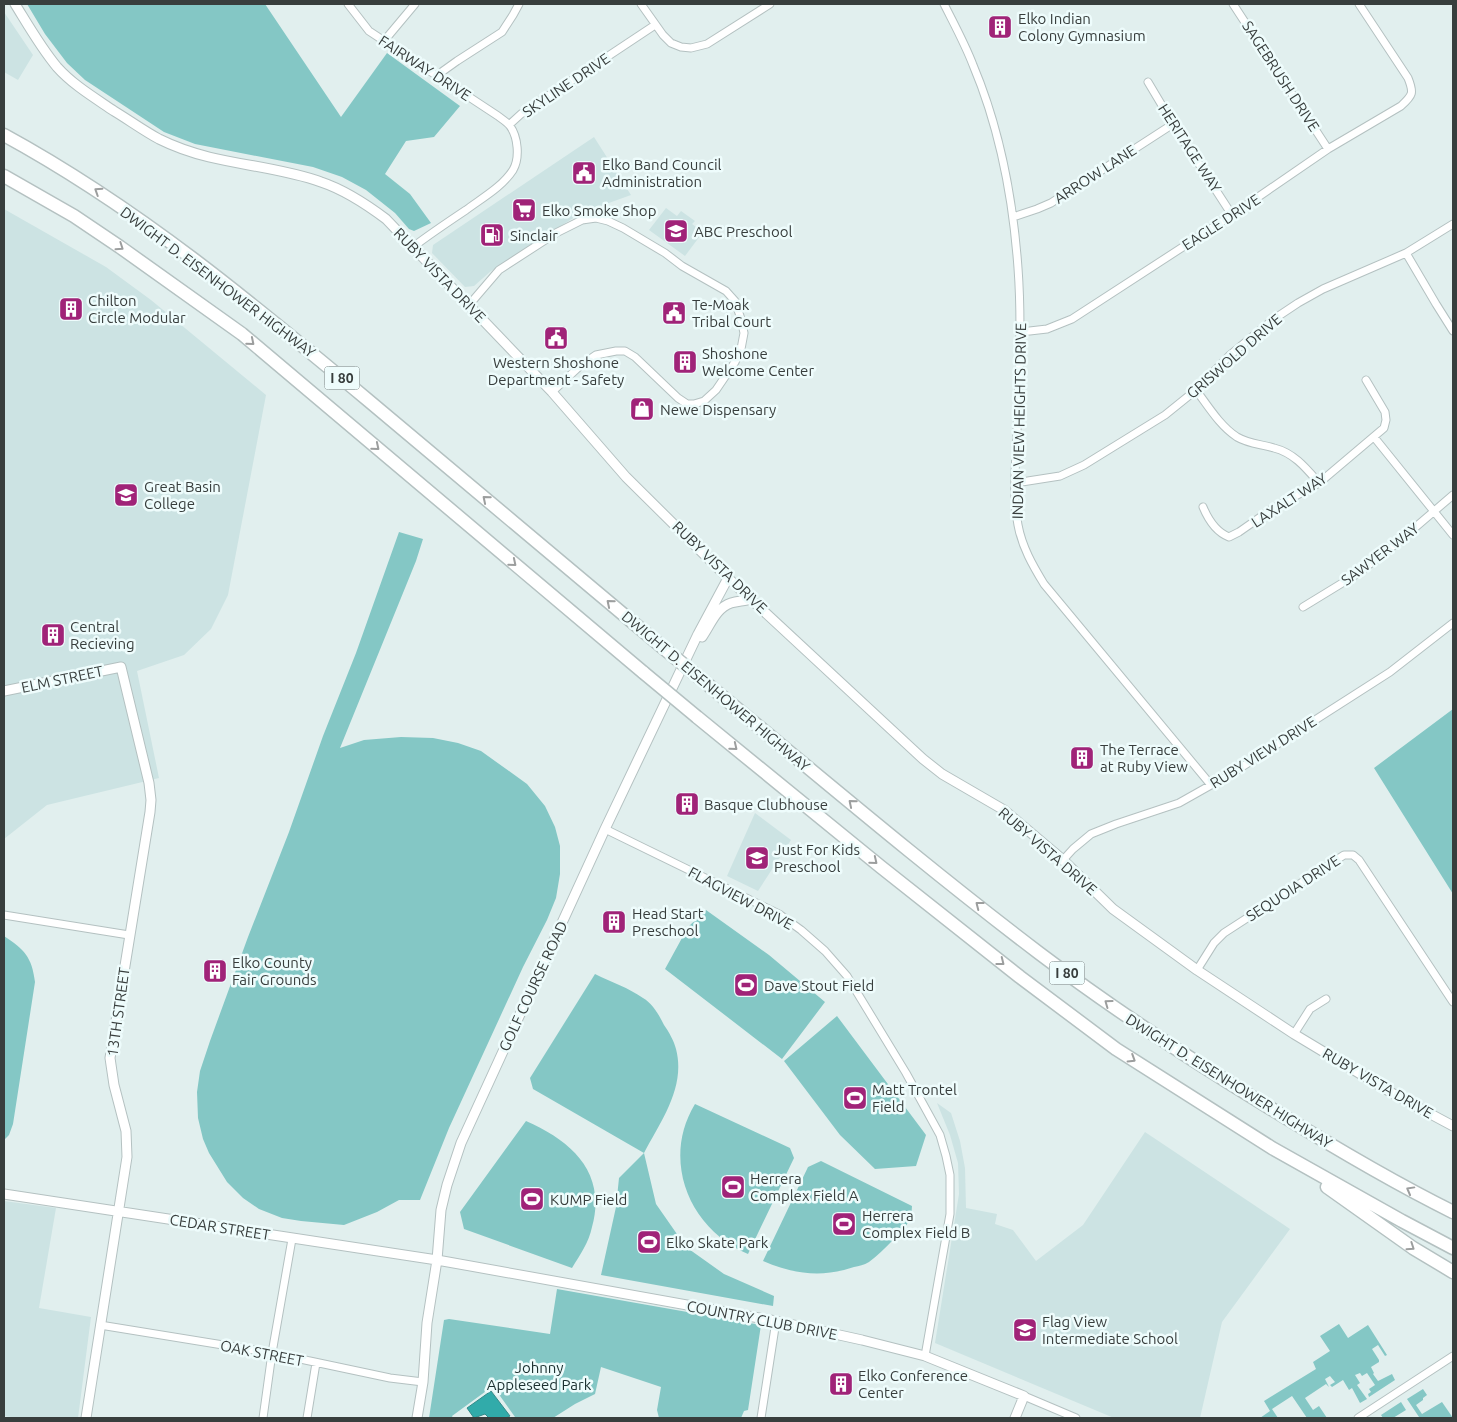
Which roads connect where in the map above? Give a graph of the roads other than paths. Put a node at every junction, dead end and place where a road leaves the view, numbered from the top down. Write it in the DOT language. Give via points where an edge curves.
graph roads {
  1 [pos="15,4"];
  2 [pos="348,4"];
  3 [pos="414,4"];
  4 [pos="519,4"];
  5 [pos="641,4"];
  6 [pos="770,4"];
  7 [pos="944,4"];
  8 [pos="1233,4"];
  9 [pos="1359,4"];
  10 [pos="655,25"];
  11 [pos="384,41"];
  12 [pos="436,76"];
  13 [pos="1148,82"];
  14 [pos="1173,124"];
  15 [pos="509,125"];
  16 [pos="4,135"];
  17 [pos="1328,149"];
  18 [pos="4,176"];
  19 [pos="1232,215"];
  20 [pos="1013,217"];
  21 [pos="1453,224"];
  22 [pos="413,247"];
  23 [pos="1406,253"];
  24 [pos="468,305"];
  25 [pos="1021,332"];
  26 [pos="1453,332"];
  27 [pos="1366,380"];
  28 [pos="1196,390"];
  29 [pos="552,392"];
  30 [pos="1374,437"];
  31 [pos="1015,483"];
  32 [pos="1319,483"];
  33 [pos="1453,495"];
  34 [pos="1203,507"];
  35 [pos="1434,512"];
  36 [pos="1453,535"];
  37 [pos="728,578"];
  38 [pos="752,599"];
  39 [pos="1303,607"];
  40 [pos="1453,623"];
  41 [pos="688,654"];
  42 [pos="121,667"];
  43 [pos="4,691"];
  44 [pos="1211,785"];
  45 [pos="606,829"];
  46 [pos="1063,860"];
  47 [pos="4,916"];
  48 [pos="129,935"];
  49 [pos="1197,970"];
  50 [pos="1326,999"];
  51 [pos="1453,1002"];
  52 [pos="1294,1034"];
  53 [pos="1453,1126"];
  54 [pos="1272,1148"];
  55 [pos="4,1194"];
  56 [pos="118,1211"];
  57 [pos="1453,1212"];
  58 [pos="292,1239"];
  59 [pos="1453,1248"];
  60 [pos="437,1260"];
  61 [pos="1453,1272"];
  62 [pos="776,1321"];
  63 [pos="100,1325"];
  64 [pos="272,1353"];
  65 [pos="925,1356"];
  66 [pos="1453,1356"];
  67 [pos="316,1363"];
  68 [pos="423,1382"];
  69 [pos="1024,1396"];
  70 [pos="86,1418"];
  71 [pos="263,1418"];
  72 [pos="307,1418"];
  73 [pos="417,1418"];
  74 [pos="761,1418"];
  75 [pos="1014,1418"];
  76 [pos="1076,1418"];
  77 [pos="1358,1418"];
  1 -- 22 [label="street, RUBY VISTA DRIVE" via="58,68 96,99 160,139 209,157 303,176 340,190 386,219"];
  2 -- 11 [label="street, FAIRWAY DRIVE" via="369,31"];
  3 -- 11 [label="street"];
  4 -- 12 [label="street" via="502,32"];
  5 -- 10 [label="street"];
  6 -- 10 [label="street" via="698,47 672,42"];
  7 -- 20 [label="street, INDIAN VIEW HEIGHTS DRIVE" via="983,91"];
  8 -- 17 [label="street, SAGEBRUSH DRIVE"];
  9 -- 17 [label="street, EAGLE DRIVE" via="1408,78 1412,94 1401,106"];
  10 -- 15 [label="street, SKYLINE DRIVE"];
  11 -- 12 [label="street, FAIRWAY DRIVE"];
  12 -- 15 [label="street, FAIRWAY DRIVE"];
  13 -- 14 [label="street, HERITAGE WAY"];
  14 -- 19 [label="street, HERITAGE WAY"];
  14 -- 20 [label="street, ARROW LANE" via="1051,203"];
  15 -- 22 [label="street, SKYLINE DRIVE" via="517,155 509,176"];
  57 -- 16 [label="highway, DWIGHT D. EISENHOWER HIGHWAY / I 80, one-way, bridge" via="1376,1172 1195,1062 1134,1022 1024,941 661,646 261,310 101,193"];
  17 -- 19 [label="street, EAGLE DRIVE"];
  18 -- 54 [label="highway, DWIGHT D. EISENHOWER HIGHWAY / I 80, one-way, bridge" via="105,236 242,334 697,717 1020,977 1108,1043"];
  19 -- 25 [label="street, EAGLE DRIVE" via="1072,319 1055,327"];
  20 -- 25 [label="street, INDIAN VIEW HEIGHTS DRIVE"];
  21 -- 23 [label="street, GRISWOLD DRIVE"];
  22 -- 24 [label="street, RUBY VISTA DRIVE"];
  23 -- 26 [label="street"];
  23 -- 28 [label="street, GRISWOLD DRIVE" via="1298,303 1230,355"];
  24 -- 29 [label="street, RUBY VISTA DRIVE"];
  24 -- 29 [label="street" via="499,270 556,233 582,220 596,218 623,228 665,253 726,291 735,301 744,332 741,349 716,390 704,401 687,404 625,351 596,355"];
  25 -- 31 [label="street, INDIAN VIEW HEIGHTS DRIVE"];
  27 -- 30 [label="street, LAXALT WAY" via="1385,412 1384,428"];
  28 -- 31 [label="street, GRISWOLD DRIVE" via="1165,414 1074,471"];
  28 -- 32 [label="street" via="1223,426 1235,436 1248,443 1288,453"];
  29 -- 37 [label="street, RUBY VISTA DRIVE" via="626,477"];
  30 -- 32 [label="street, LAXALT WAY"];
  30 -- 35 [label="street"];
  31 -- 44 [label="street, INDIAN VIEW HEIGHTS DRIVE" via="1018,528 1044,584"];
  32 -- 34 [label="street, LAXALT WAY" via="1229,537 1212,524"];
  33 -- 35 [label="street, SAWYER WAY"];
  35 -- 36 [label="street"];
  35 -- 39 [label="street, SAWYER WAY" via="1357,574"];
  37 -- 38 [label="street, RUBY VISTA DRIVE"];
  37 -- 41 [label="street, GOLF COURSE ROAD"];
  38 -- 41 [label="street" via="722,608"];
  38 -- 46 [label="street, RUBY VISTA DRIVE" via="923,759 942,774 1004,810"];
  40 -- 44 [label="street, RUBY VIEW DRIVE" via="1390,672"];
  41 -- 45 [label="street, GOLF COURSE ROAD"];
  42 -- 43 [label="street, ELM STREET"];
  42 -- 48 [label="street, 13TH STREET" via="151,800"];
  44 -- 46 [label="street, RUBY VIEW DRIVE" via="1179,802 1091,834"];
  45 -- 60 [label="street, GOLF COURSE ROAD" via="461,1143 441,1210"];
  45 -- 65 [label="street, FLAGVIEW DRIVE" via="779,914 801,930 847,976 906,1073 940,1135 950,1175 948,1231"];
  46 -- 49 [label="street, RUBY VISTA DRIVE" via="1113,909"];
  47 -- 48 [label="street"];
  48 -- 56 [label="street, 13TH STREET" via="110,1058 126,1131 127,1157"];
  49 -- 51 [label="street, SEQUOIA DRIVE" via="1224,933 1344,855 1353,855"];
  49 -- 52 [label="street, RUBY VISTA DRIVE"];
  50 -- 52 [label="street" via="1310,1009"];
  52 -- 53 [label="street, RUBY VISTA DRIVE"];
  54 -- 59 [label="highway, DWIGHT D. EISENHOWER HIGHWAY / I 80"];
  54 -- 61 [label="highway, one-way" via="1413,1248"];
  55 -- 56 [label="street, CEDAR STREET"];
  56 -- 58 [label="street, CEDAR STREET"];
  56 -- 63 [label="street, 13TH STREET"];
  58 -- 60 [label="street, CEDAR STREET"];
  58 -- 64 [label="street"];
  60 -- 62 [label="street, COUNTRY CLUB DRIVE"];
  60 -- 68 [label="street, GOLF COURSE ROAD" via="427,1323"];
  62 -- 65 [label="street, COUNTRY CLUB DRIVE"];
  62 -- 74 [label="street"];
  63 -- 64 [label="street, OAK STREET"];
  63 -- 70 [label="street, 13TH STREET"];
  64 -- 67 [label="street, OAK STREET"];
  64 -- 71 [label="street"];
  65 -- 69 [label="street, COUNTRY CLUB DRIVE"];
  66 -- 77 [label="street"];
  67 -- 68 [label="street, OAK STREET"];
  67 -- 72 [label="street"];
  68 -- 73 [label="street, GOLF COURSE ROAD"];
  69 -- 75 [label="street"];
  69 -- 76 [label="street, COUNTRY CLUB DRIVE"];
}
